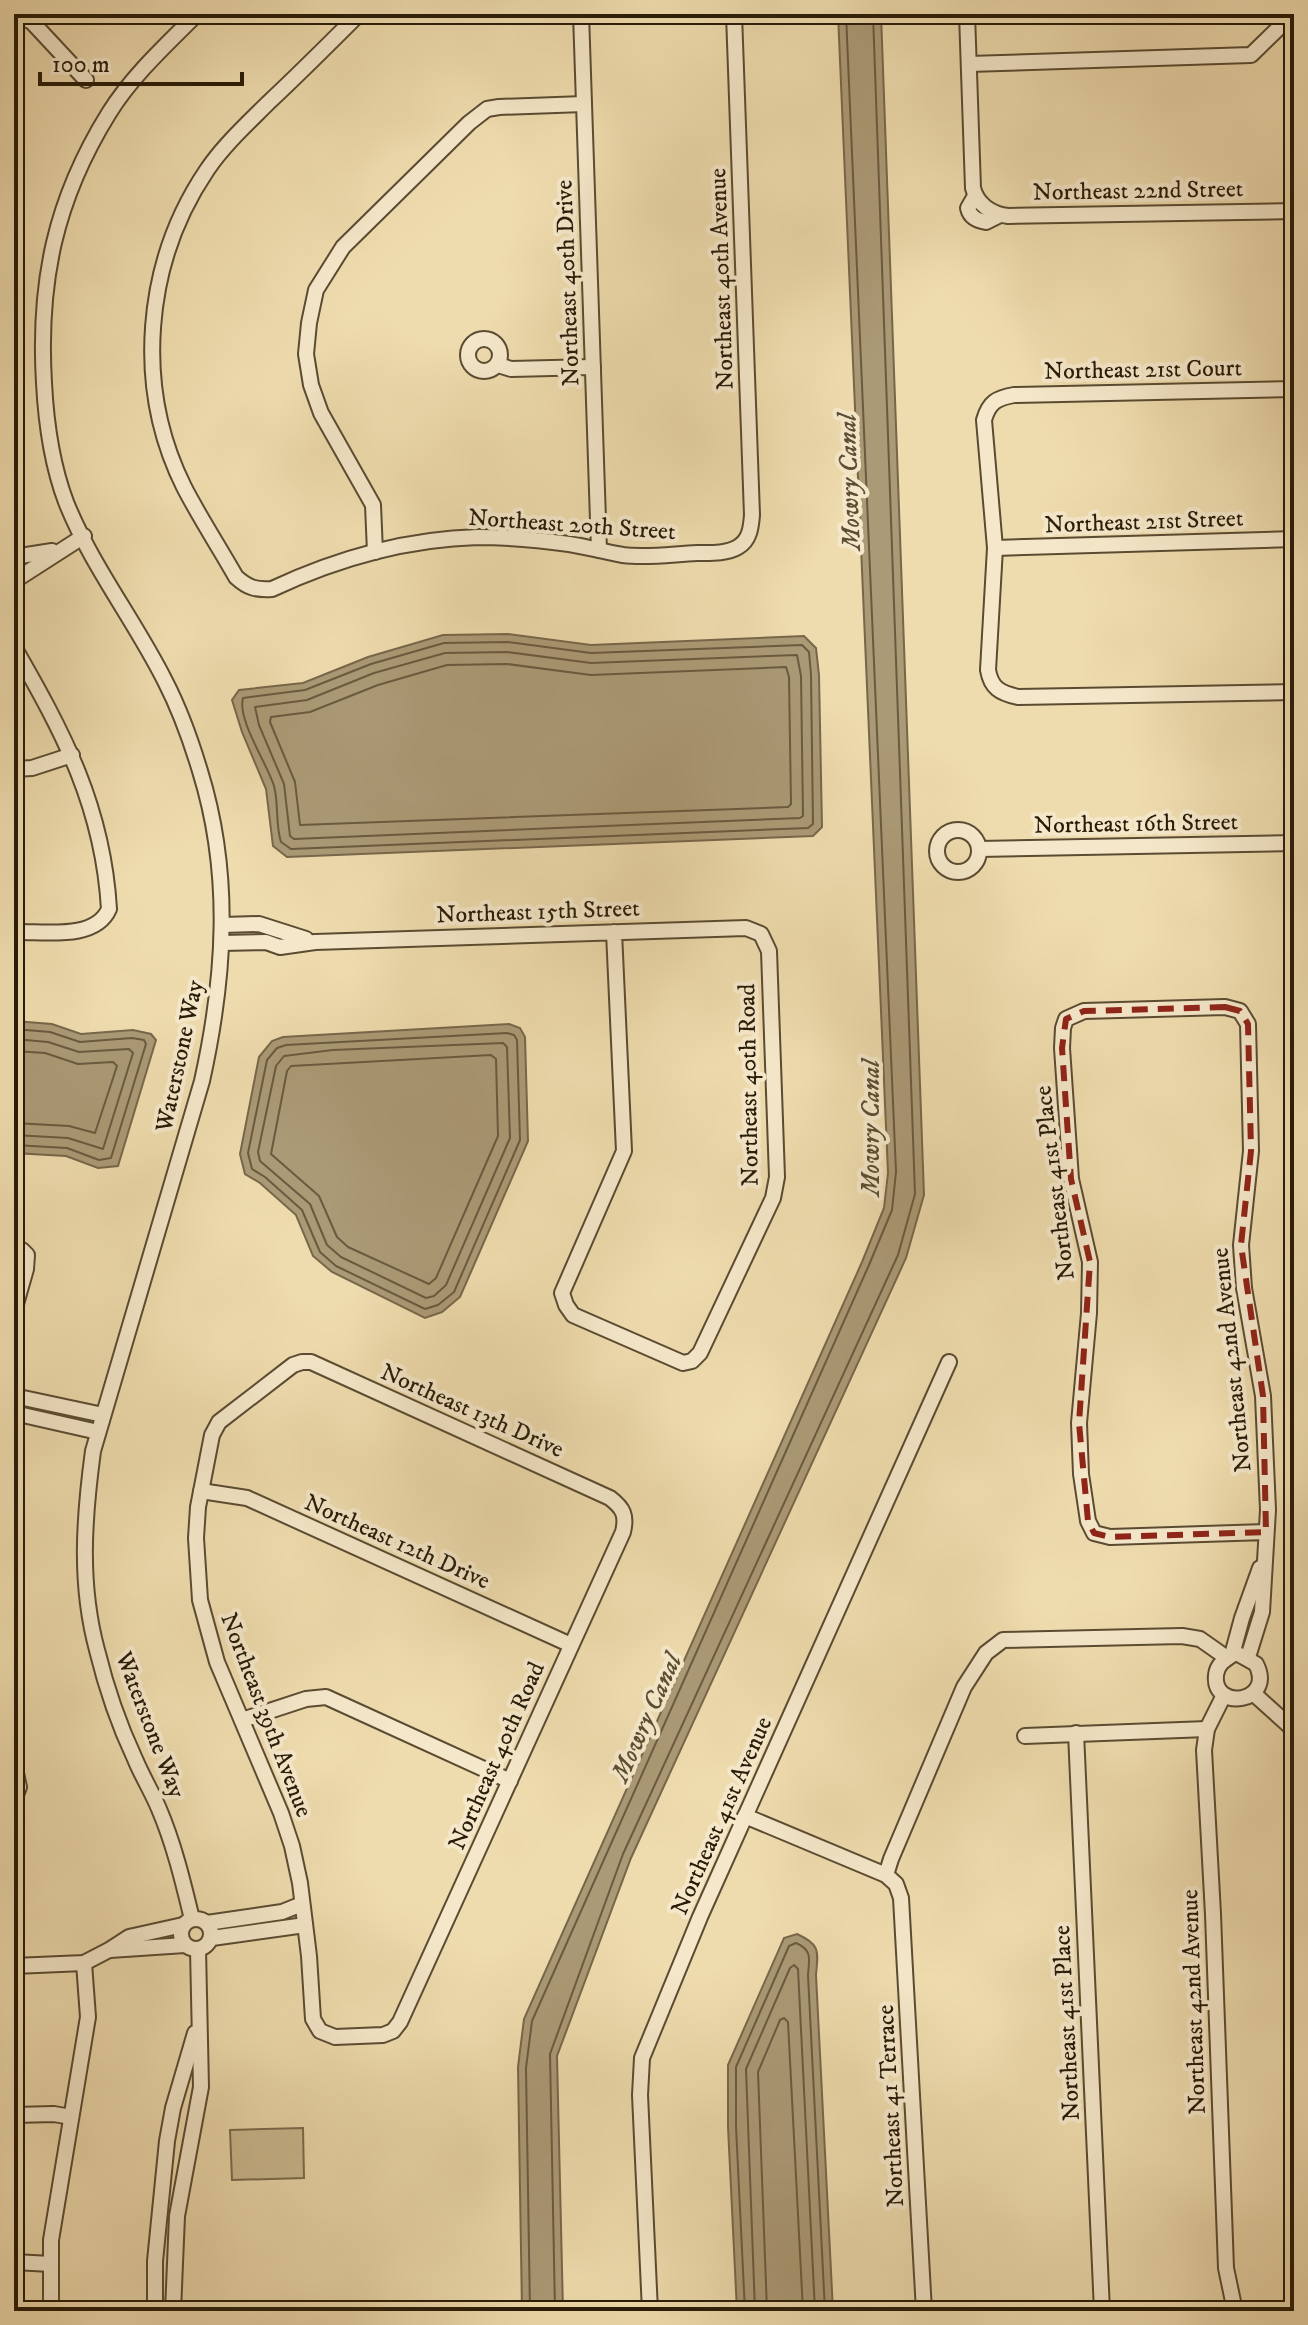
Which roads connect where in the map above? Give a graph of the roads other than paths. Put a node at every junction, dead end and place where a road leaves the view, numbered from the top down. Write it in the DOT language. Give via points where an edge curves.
graph roads {
  1 [pos="17,14"];
  2 [pos="197,14"];
  3 [pos="359,14"];
  4 [pos="581,14"];
  5 [pos="734,14"];
  6 [pos="967,14"];
  7 [pos="1293,14"];
  8 [pos="36,18"];
  9 [pos="969,64"];
  10 [pos="86,80"];
  11 [pos="584,104"];
  12 [pos="1294,211"];
  13 [pos="498,365"];
  14 [pos="593,367"];
  15 [pos="1294,389"];
  16 [pos="84,536"];
  17 [pos="1294,539"];
  18 [pos="746,541"];
  19 [pos="995,548"];
  20 [pos="61,549"];
  21 [pos="599,550"];
  22 [pos="375,552"];
  23 [pos="14,557"];
  24 [pos="14,581"];
  25 [pos="14,647"];
  26 [pos="1294,692"];
  27 [pos="72,755"];
  28 [pos="14,769"];
  29 [pos="1294,843"];
  30 [pos="979,849"];
  31 [pos="222,925"];
  32 [pos="14,932"];
  33 [pos="614,932"];
  34 [pos="761,934"];
  35 [pos="268,935"];
  36 [pos="222,943"];
  37 [pos="1066,1019"];
  38 [pos="14,1252"];
  39 [pos="14,1311"];
  40 [pos="302,1362"];
  41 [pos="949,1362"];
  42 [pos="14,1396"];
  43 [pos="14,1413"];
  44 [pos="103,1415"];
  45 [pos="98,1432"];
  46 [pos="201,1491"];
  47 [pos="622,1507"];
  48 [pos="1266,1532"];
  49 [pos="1265,1551"];
  50 [pos="1244,1611"];
  51 [pos="1261,1616"];
  52 [pos="571,1645"];
  53 [pos="1229,1657"];
  54 [pos="1248,1657"];
  55 [pos="1253,1693"];
  56 [pos="1224,1695"];
  57 [pos="242,1720"];
  58 [pos="1207,1729"];
  59 [pos="1294,1730"];
  60 [pos="1076,1733"];
  61 [pos="1025,1736"];
  62 [pos="14,1764"];
  63 [pos="510,1781"];
  64 [pos="14,1800"];
  65 [pos="745,1816"];
  66 [pos="886,1875"];
  67 [pos="302,1904"];
  68 [pos="188,1922"];
  69 [pos="305,1925"];
  70 [pos="210,1930"];
  71 [pos="192,1947"];
  72 [pos="109,1950"];
  73 [pos="84,1963"];
  74 [pos="14,1966"];
  75 [pos="200,2017"];
  76 [pos="320,2031"];
  77 [pos="14,2115"];
  78 [pos="71,2117"];
  79 [pos="14,2262"];
  80 [pos="51,2264"];
  81 [pos="51,2311"];
  82 [pos="155,2311"];
  83 [pos="173,2311"];
  84 [pos="650,2311"];
  85 [pos="924,2311"];
  86 [pos="1102,2311"];
  87 [pos="1235,2311"];
  1 -- 8 [label="street"];
  2 -- 16 [label="street, Waterstone Way" via="110,111 70,188 53,244 41,326 45,407 66,501"];
  3 -- 22 [label="street, Northeast 20th Street" via="208,169 170,245 151,342 167,443 184,486 236,577 256,590 272,589"];
  4 -- 11 [label="street, Northeast 40th Drive"];
  5 -- 18 [label="street, Northeast 40th Avenue" via="752,515"];
  6 -- 9 [label="street"];
  7 -- 9 [label="street" via="1251,55"];
  8 -- 10 [label="street"];
  9 -- 12 [label="street, Northeast 22nd Street" via="980,202 1000,215"];
  11 -- 14 [label="street, Northeast 40th Drive"];
  11 -- 22 [label="street" via="487,109 343,247 316,290 306,354 311,385 373,505"];
  13 -- 14 [label="street"];
  14 -- 21 [label="street, Northeast 40th Drive"];
  15 -- 19 [label="street, Northeast 21st Court" via="1014,395 993,401 984,420"];
  16 -- 20 [label="street"];
  16 -- 31 [label="street, Waterstone Way" via="184,725 212,819"];
  17 -- 19 [label="street, Northeast 21st Street"];
  18 -- 21 [label="street, Northeast 20th Street" via="724,552 649,556"];
  19 -- 26 [label="street" via="988,670 1002,693 1018,697"];
  20 -- 23 [label="street"];
  20 -- 24 [label="street"];
  21 -- 22 [label="street, Northeast 20th Street" via="477,537"];
  25 -- 27 [label="street"];
  27 -- 28 [label="street"];
  27 -- 32 [label="street" via="96,824 109,909 98,925 84,930"];
  29 -- 30 [label="street, Northeast 16th Street"];
  31 -- 35 [label="street, Northeast 15th Street" via="259,924"];
  31 -- 36 [label="street, Waterstone Way"];
  33 -- 34 [label="street, Northeast 15th Street" via="746,928"];
  33 -- 34 [label="street, Northeast 40th Road" via="624,1151 562,1293 573,1315 683,1363 700,1353 773,1198 777,1177 769,951"];
  33 -- 35 [label="street, Northeast 15th Street" via="315,942"];
  35 -- 36 [label="street, Northeast 15th Street"];
  36 -- 44 [label="street, Waterstone Way" via="202,1081"];
  37 -- 48 [label="street, Northeast 41st Place" via="1062,1048 1071,1179 1090,1262 1079,1423 1088,1521 1094,1533 1110,1537"];
  37 -- 48 [label="street, Northeast 42nd Avenue" via="1084,1011 1225,1007 1240,1011 1248,1024 1251,1151 1241,1245 1263,1396"];
  38 -- 39 [label="street" via="22,1250 27,1258"];
  40 -- 46 [label="street, Northeast 39th Avenue" via="219,1422"];
  40 -- 47 [label="street, Northeast 13th Drive" via="325,1368"];
  41 -- 65 [label="street, Northeast 41st Avenue"];
  42 -- 44 [label="street"];
  43 -- 45 [label="street"];
  44 -- 45 [label="street, Waterstone Way"];
  45 -- 68 [label="street, Waterstone Way" via="87,1498 87,1599 107,1687 177,1858"];
  46 -- 52 [label="street, Northeast 12th Drive" via="247,1498"];
  46 -- 57 [label="street, Northeast 39th Avenue" via="196,1538 200,1600 217,1662"];
  47 -- 52 [label="street, Northeast 40th Road" via="623,1532"];
  48 -- 49 [label="street, Northeast 42nd Avenue"];
  49 -- 50 [label="street"];
  49 -- 51 [label="street, Northeast 42nd Avenue"];
  50 -- 51 [label="street"];
  50 -- 53 [label="street"];
  51 -- 54 [label="street, Northeast 42nd Avenue"];
  52 -- 63 [label="street, Northeast 40th Road"];
  53 -- 54 [label="street"];
  53 -- 56 [label="street" via="1216,1670"];
  53 -- 66 [label="street" via="1200,1639 1182,1636 1003,1640 986,1653 964,1687"];
  54 -- 55 [label="street" via="1259,1670"];
  55 -- 56 [label="street" via="1233,1699"];
  55 -- 59 [label="street"];
  56 -- 58 [label="street, Northeast 42nd Avenue"];
  57 -- 63 [label="street" via="326,1697"];
  57 -- 67 [label="street, Northeast 39th Avenue" via="292,1846"];
  58 -- 60 [label="street"];
  58 -- 87 [label="street, Northeast 42nd Avenue" via="1223,2223"];
  60 -- 61 [label="street"];
  60 -- 86 [label="street, Northeast 41st Place"];
  62 -- 64 [label="street" via="19,1787"];
  63 -- 76 [label="street, Northeast 40th Road" via="400,2022 383,2035 335,2037"];
  65 -- 66 [label="street"];
  65 -- 84 [label="street, Northeast 41st Avenue" via="642,2058"];
  66 -- 85 [label="street, Northeast 41 Terrace" via="901,1898"];
  67 -- 69 [label="street, Northeast 39th Avenue"];
  67 -- 70 [label="street"];
  68 -- 70 [label="street"];
  68 -- 71 [label="street, Waterstone Way" via="181,1935"];
  68 -- 72 [label="street" via="129,1937"];
  69 -- 70 [label="street"];
  69 -- 76 [label="street, Northeast 39th Avenue" via="313,2019"];
  70 -- 71 [label="street" via="206,1946"];
  71 -- 72 [label="street"];
  71 -- 75 [label="street"];
  72 -- 73 [label="street"];
  73 -- 74 [label="street"];
  73 -- 78 [label="street" via="88,2017"];
  75 -- 82 [label="street" via="167,2141"];
  75 -- 83 [label="street" via="201,2087 177,2216"];
  77 -- 78 [label="street"];
  78 -- 80 [label="street"];
  79 -- 80 [label="street"];
  80 -- 81 [label="street"];
}
